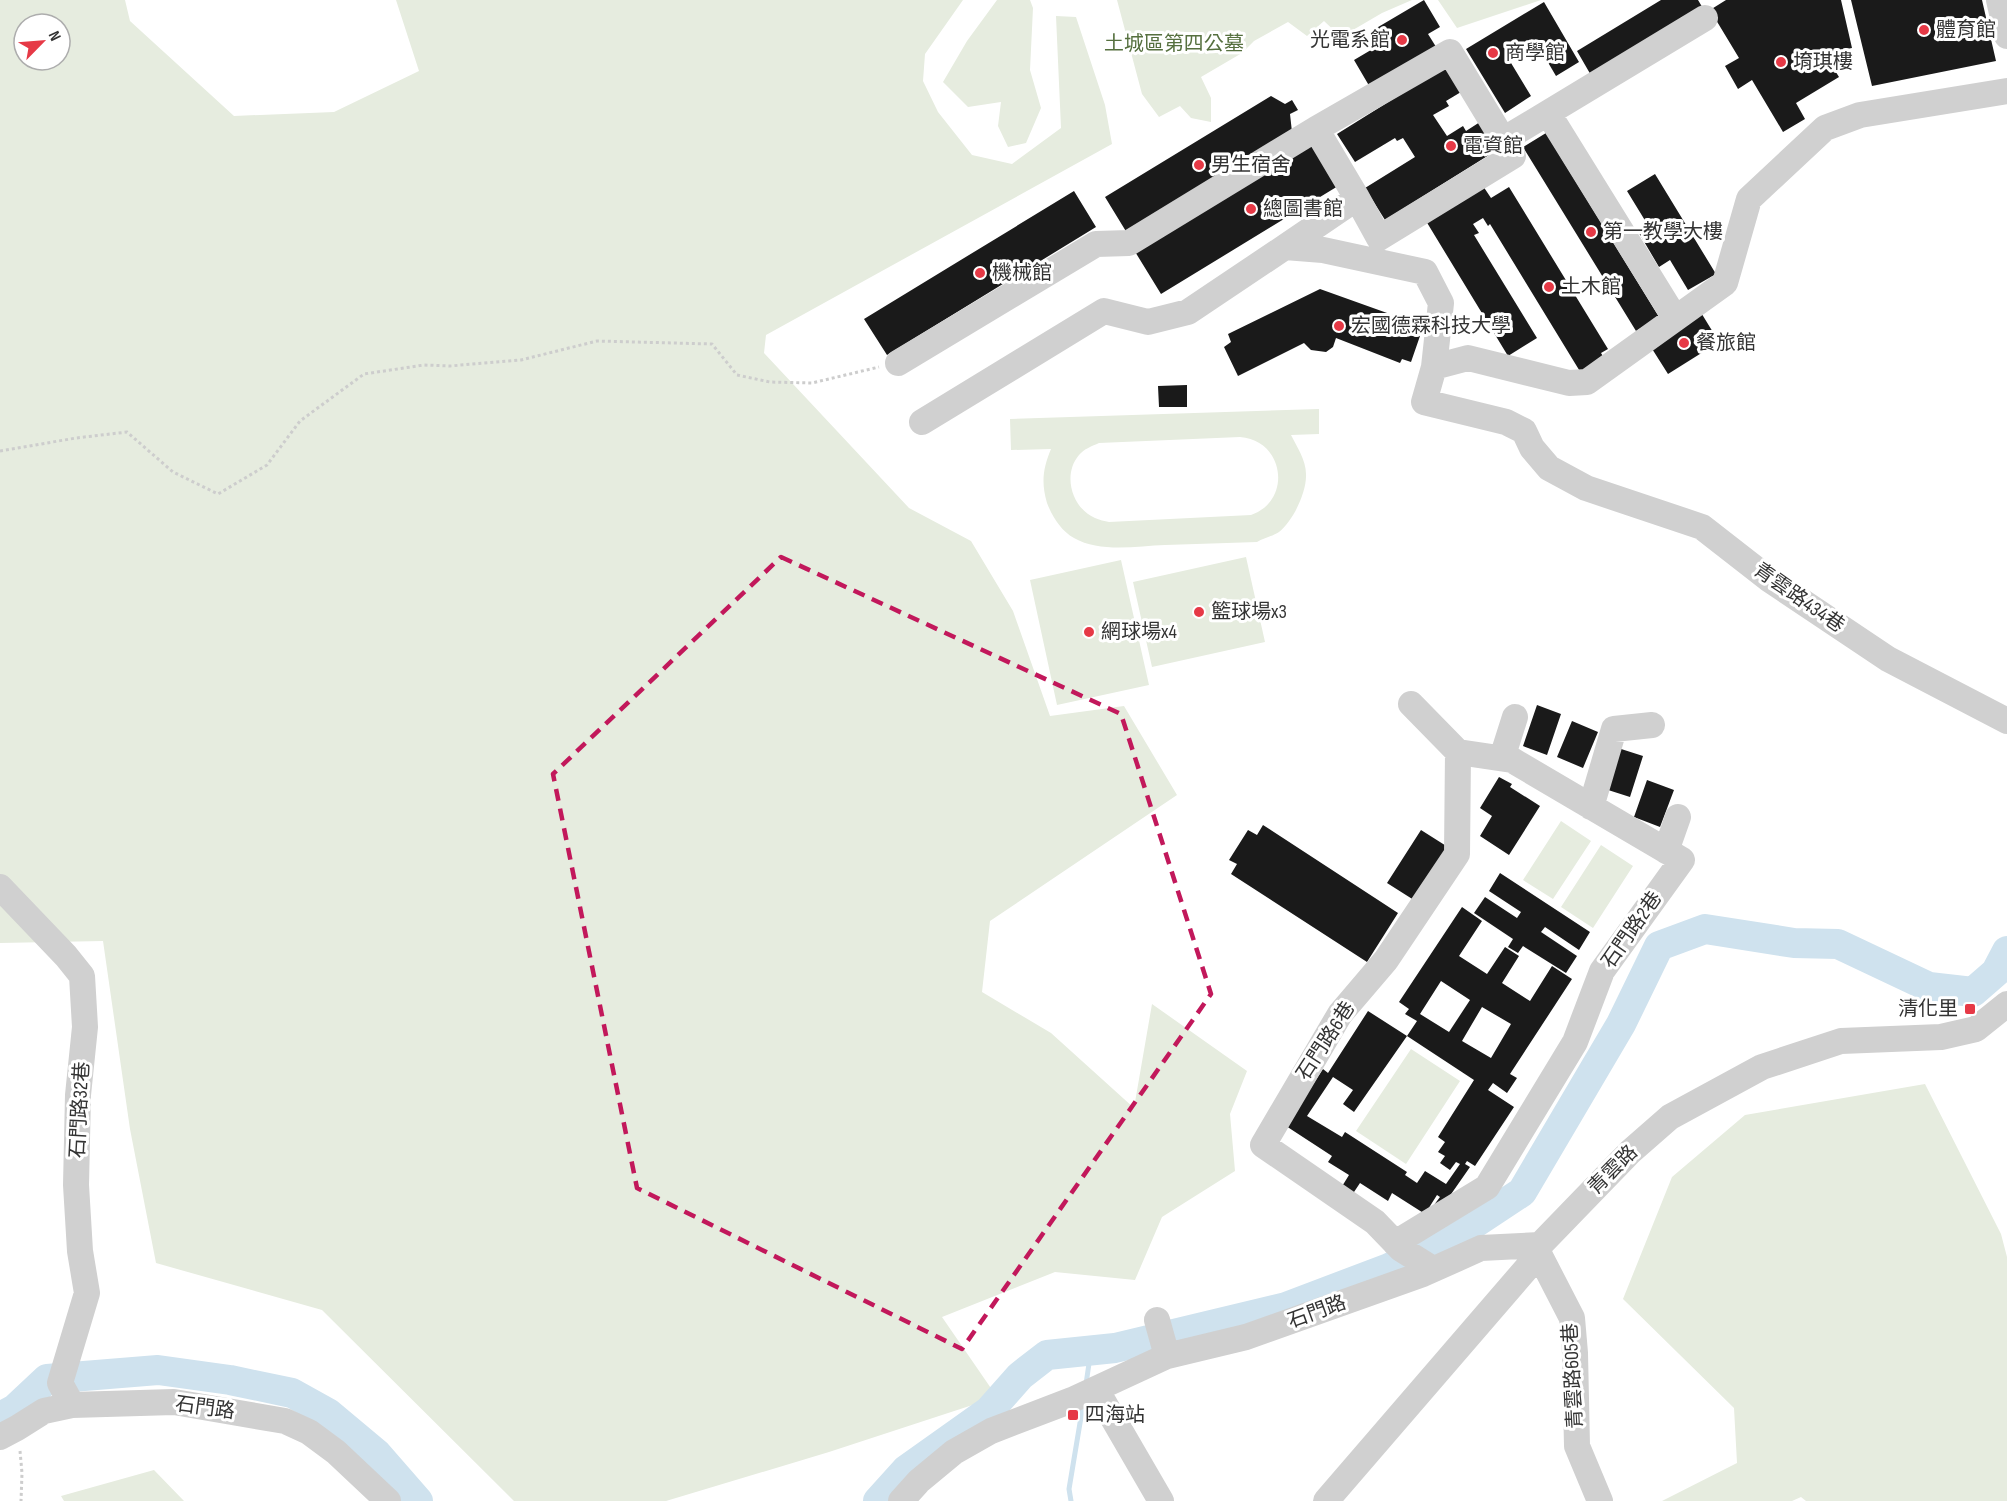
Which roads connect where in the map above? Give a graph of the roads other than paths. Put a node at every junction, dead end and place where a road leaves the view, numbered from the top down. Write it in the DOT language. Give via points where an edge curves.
graph roads {
  1 [pos="2000,0"];
  2 [pos="1705,18"];
  3 [pos="2007,36"];
  4 [pos="2007,91"];
  5 [pos="1548,112"];
  6 [pos="1316,129"];
  7 [pos="1503,140"];
  8 [pos="1357,198"];
  9 [pos="1285,247"];
  10 [pos="1675,318"];
  11 [pos="898,363"];
  12 [pos="1434,367"];
  13 [pos="922,422"];
  14 [pos="1411,704"];
  15 [pos="1515,717"];
  16 [pos="2007,720"];
  17 [pos="1652,725"];
  18 [pos="1458,752"];
  19 [pos="1502,758"];
  20 [pos="1591,807"];
  21 [pos="1678,817"];
  22 [pos="1666,851"];
  23 [pos="0,888"];
  24 [pos="2007,1004"];
  25 [pos="1398,1246"];
  26 [pos="1540,1249"];
  27 [pos="1433,1269"];
  28 [pos="1157,1320"];
  29 [pos="1167,1356"];
  30 [pos="66,1383"];
  31 [pos="1096,1389"];
  32 [pos="9,1432"];
  33 [pos="388,1501"];
  34 [pos="901,1501"];
  35 [pos="1161,1501"];
  36 [pos="1326,1501"];
  37 [pos="1600,1501"];
  1 -- 3 [label="street"];
  2 -- 5 [label="street"];
  4 -- 10 [label="street" via="1860,115 1825,128 1749,199 1725,283"];
  5 -- 7 [label="street"];
  5 -- 10 [label="street"];
  6 -- 7 [label="street" via="1449,52"];
  6 -- 8 [label="street"];
  6 -- 11 [label="street" via="1129,243 1096,244"];
  7 -- 8 [label="street" via="1513,156 1379,238"];
  8 -- 9 [label="street"];
  9 -- 12 [label="street" via="1323,250 1425,272 1441,303"];
  9 -- 13 [label="street" via="1188,312 1148,322 1104,311"];
  10 -- 12 [label="street" via="1587,382 1569,383 1468,358"];
  12 -- 16 [label="street, 青雲路434巷" via="1424,402 1524,430 1532,448 1549,468 1586,488 1702,527 1770,580 1888,659"];
  14 -- 18 [label="street"];
  15 -- 19 [label="street"];
  17 -- 20 [label="street" via="1614,729"];
  18 -- 19 [label="street"];
  18 -- 25 [label="street, 石門路6巷" via="1457,854 1386,960 1340,1014 1263,1145 1375,1222"];
  19 -- 20 [label="street" via="1512,760"];
  20 -- 22 [label="street"];
  21 -- 22 [label="street"];
  22 -- 25 [label="street, 石門路2巷" via="1682,860 1602,971 1575,1042 1487,1187"];
  23 -- 30 [label="street, 石門路32巷" via="82,976 85,1027 78,1095 76,1185 87,1293"];
  24 -- 26 [label="street, 青雲路" via="1976,1029 1941,1037 1841,1041 1762,1067 1670,1117 1630,1152"];
  25 -- 27 [label="street"];
  26 -- 27 [label="street, 石門路" via="1481,1248"];
  26 -- 36 [label="street, 青雲路"];
  26 -- 37 [label="street, 青雲路605巷" via="1572,1318 1577,1446"];
  27 -- 29 [label="street, 石門路" via="1246,1337"];
  28 -- 29 [label="street"];
  29 -- 31 [label="street, 石門路"];
  30 -- 32 [label="street, 石門路" via="44,1411"];
  30 -- 33 [label="street, 石門路" via="285,1421 309,1432 336,1452"];
  31 -- 34 [label="street, 石門路" via="991,1431 954,1452"];
  31 -- 35 [label="street"];
}
